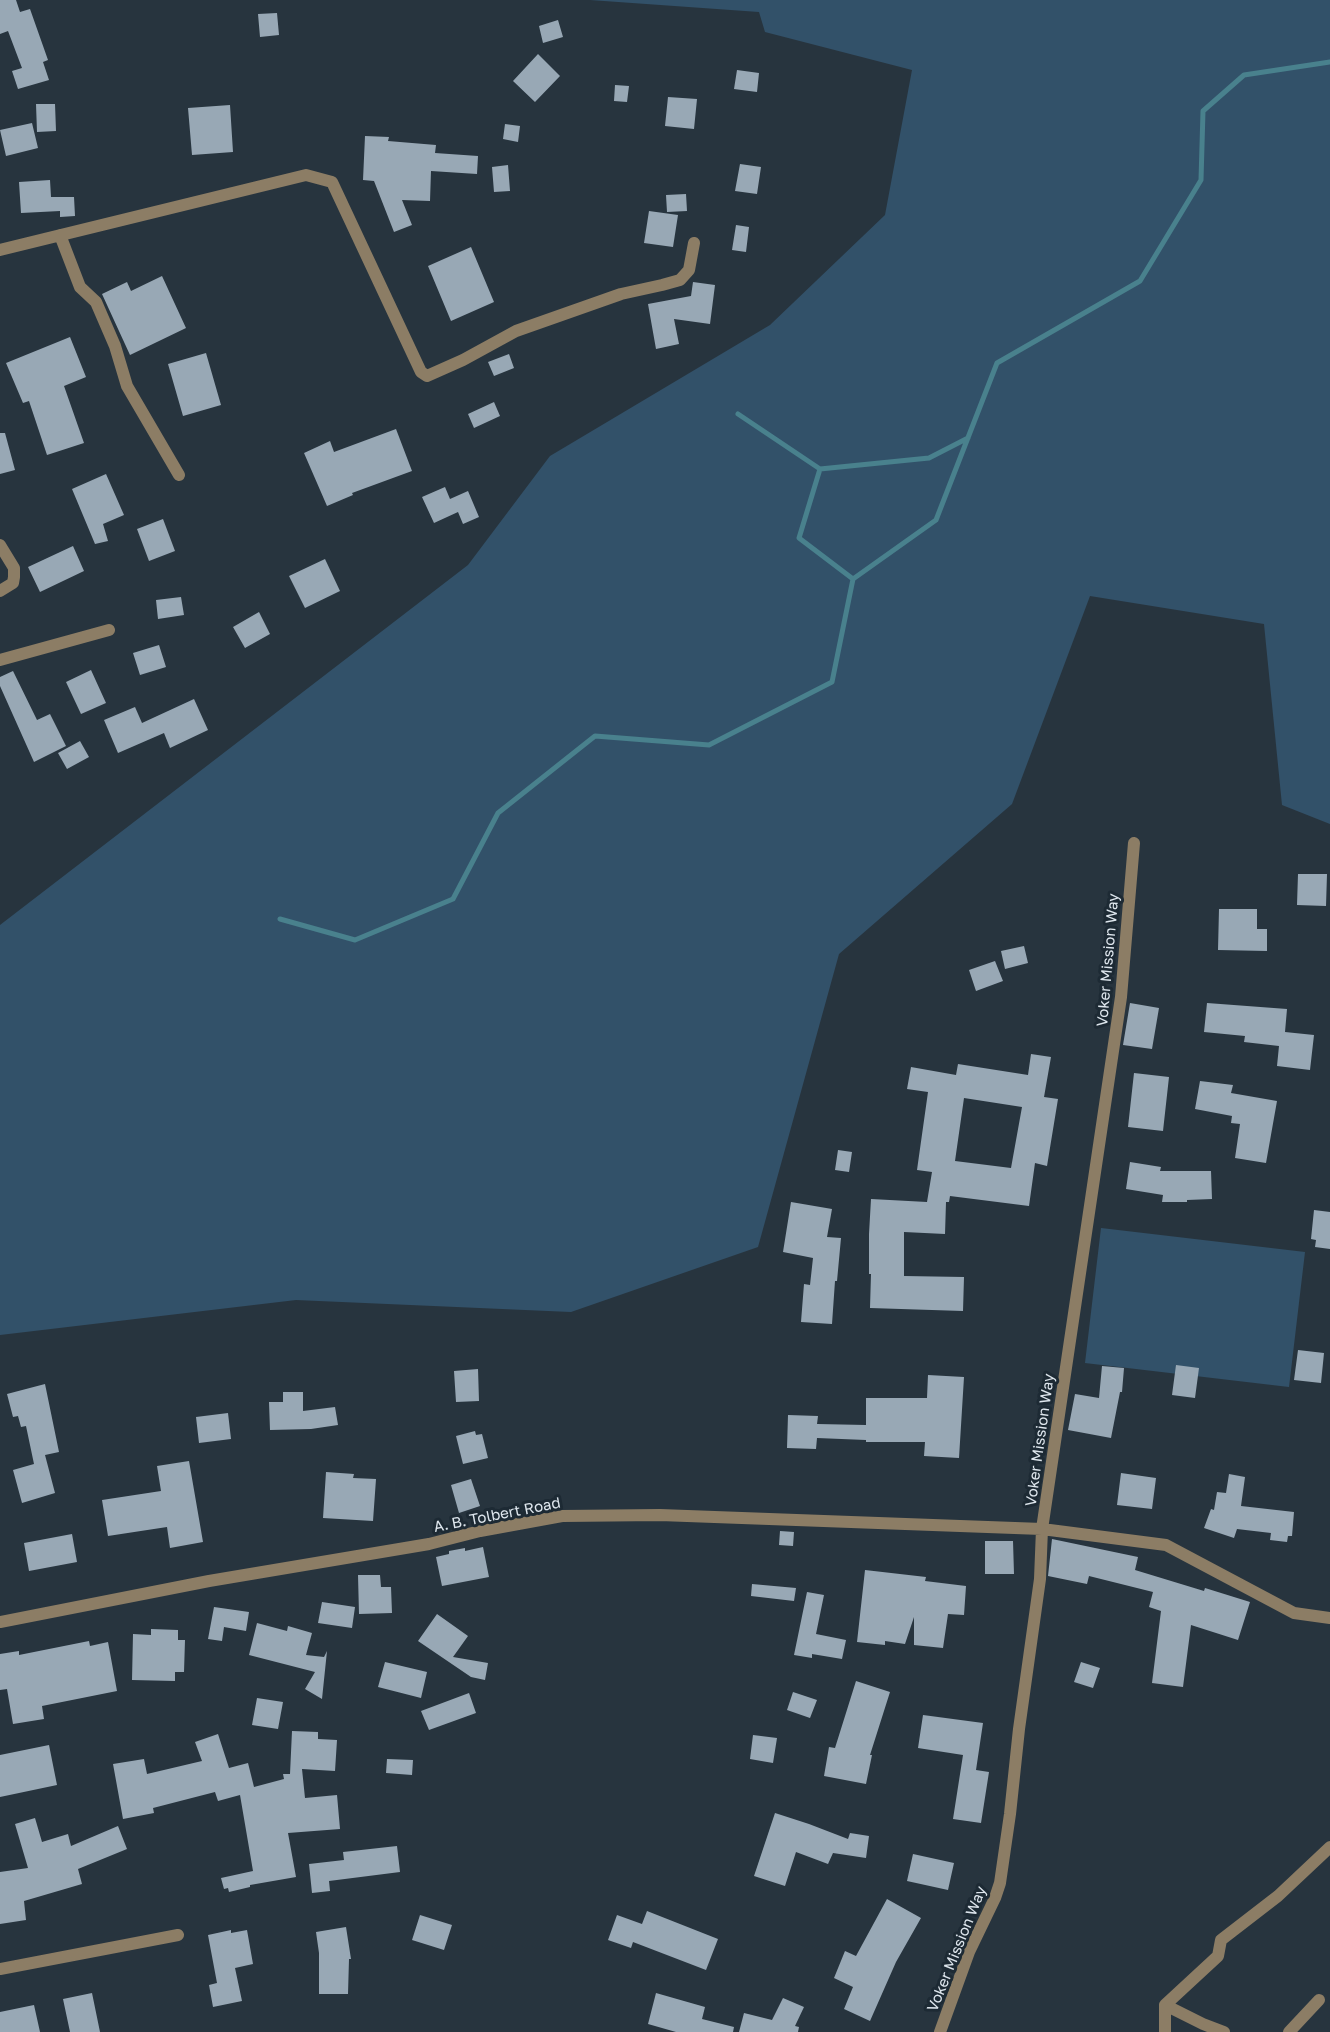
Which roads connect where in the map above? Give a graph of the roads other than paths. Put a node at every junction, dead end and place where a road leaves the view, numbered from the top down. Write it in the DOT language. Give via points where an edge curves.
graph roads {
  1 [pos="60,235"];
  2 [pos="694,243"];
  3 [pos="0,250"];
  4 [pos="178,476"];
  5 [pos="0,545"];
  6 [pos="0,591"];
  7 [pos="109,630"];
  8 [pos="0,660"];
  9 [pos="1134,843"];
  10 [pos="1042,1529"];
  11 [pos="1330,1618"];
  12 [pos="0,1622"];
  13 [pos="1330,1847"];
  14 [pos="178,1935"];
  15 [pos="0,1969"];
  16 [pos="1320,2000"];
  17 [pos="1165,2005"];
  18 [pos="940,2032"];
  19 [pos="1165,2032"];
  20 [pos="1224,2032"];
  21 [pos="1289,2032"];
  1 -- 2 [label="street" via="306,175 332,182 421,372 427,376 516,331 621,294 680,280 689,270"];
  1 -- 3 [label="street"];
  1 -- 4 [label="street" via="80,287 96,302 127,386"];
  5 -- 6 [label="street" via="14,568 14,577 13,583"];
  7 -- 8 [label="street"];
  9 -- 10 [label="street, Voker Mission Way" via="1121,997"];
  10 -- 11 [label="street, A. B. Tolbert Road" via="1166,1545 1294,1613"];
  10 -- 12 [label="street, A. B. Tolbert Road" via="660,1515 562,1516"];
  10 -- 18 [label="street, Voker Mission Way" via="1040,1579 1000,1883"];
  13 -- 17 [label="street" via="1278,1896 1221,1940 1218,1956"];
  14 -- 15 [label="street"];
  16 -- 21 [label="street"];
  17 -- 19 [label="street"];
  17 -- 20 [label="street"];
}
